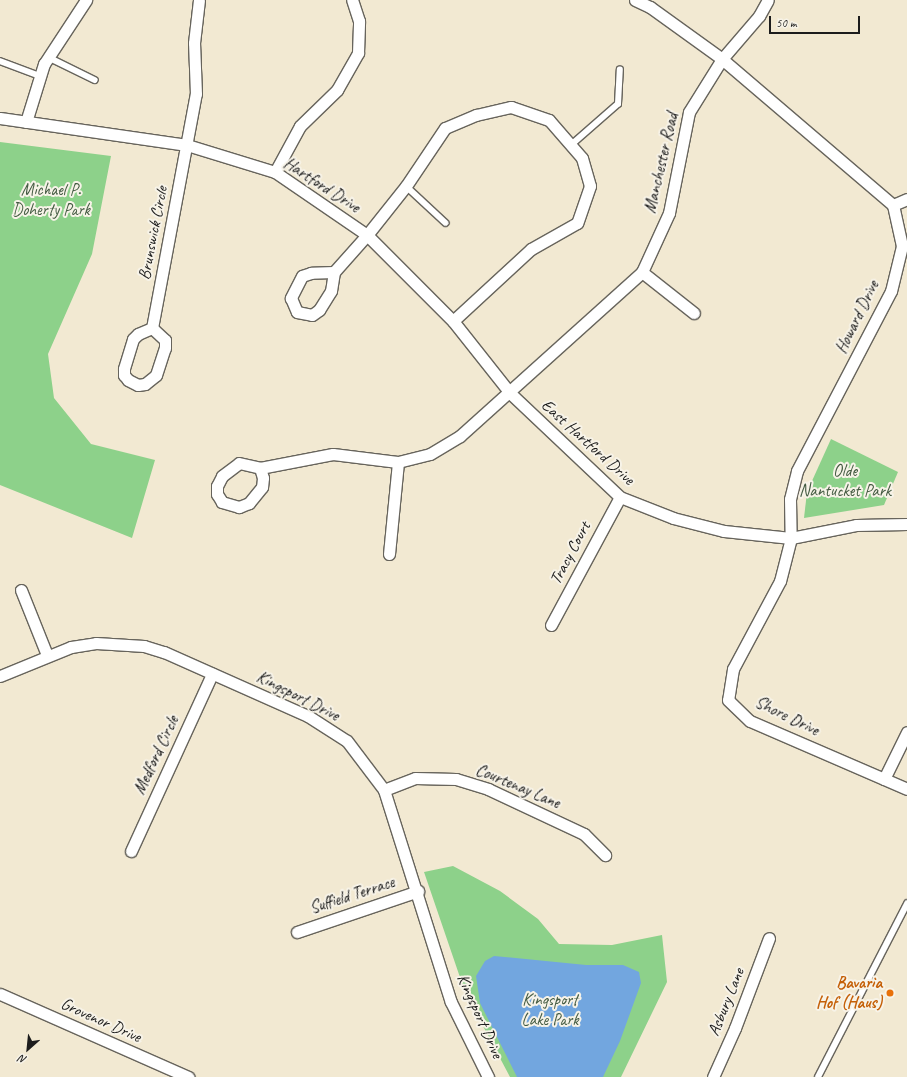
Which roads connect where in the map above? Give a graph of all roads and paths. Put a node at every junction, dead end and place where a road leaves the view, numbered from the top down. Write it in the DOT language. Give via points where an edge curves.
graph roads {
  1 [pos="86,0"];
  2 [pos="199,0"];
  3 [pos="352,0"];
  4 [pos="635,0"];
  5 [pos="768,0"];
  6 [pos="48,57"];
  7 [pos="722,59"];
  8 [pos="0,61"];
  9 [pos="620,70"];
  10 [pos="40,76"];
  11 [pos="95,80"];
  12 [pos="0,118"];
  13 [pos="26,122"];
  14 [pos="187,145"];
  15 [pos="571,145"];
  16 [pos="275,172"];
  17 [pos="406,186"];
  18 [pos="907,199"];
  19 [pos="894,205"];
  20 [pos="446,223"];
  21 [pos="367,235"];
  22 [pos="334,272"];
  23 [pos="642,272"];
  24 [pos="694,313"];
  25 [pos="453,321"];
  26 [pos="152,328"];
  27 [pos="510,393"];
  28 [pos="398,462"];
  29 [pos="260,468"];
  30 [pos="620,497"];
  31 [pos="907,524"];
  32 [pos="791,538"];
  33 [pos="388,554"];
  34 [pos="21,590"];
  35 [pos="551,625"];
  36 [pos="47,655"];
  37 [pos="212,674"];
  38 [pos="0,676"];
  39 [pos="907,732"];
  40 [pos="884,779"];
  41 [pos="907,789"];
  42 [pos="384,790"];
  43 [pos="131,851"];
  44 [pos="605,855"];
  45 [pos="418,891"];
  46 [pos="907,904"];
  47 [pos="297,932"];
  48 [pos="769,938"];
  49 [pos="0,994"];
  50 [pos="188,1077"];
  51 [pos="488,1077"];
  52 [pos="713,1077"];
  53 [pos="818,1077"];
  1 -- 6 [label="street"];
  2 -- 14 [label="street, Brunswick Circle" via="194,43 196,94"];
  3 -- 16 [label="street" via="359,21 358,53 337,90 300,126"];
  4 -- 7 [label="street" via="650,7"];
  5 -- 7 [label="street, Manchester Road" via="759,16"];
  6 -- 10 [label="street"];
  6 -- 11 [label="lane"];
  7 -- 19 [label="street"];
  7 -- 23 [label="street, Manchester Road" via="689,112 669,213"];
  8 -- 10 [label="lane"];
  9 -- 15 [label="lane" via="618,104"];
  10 -- 13 [label="street"];
  12 -- 13 [label="street, Hartford Drive"];
  13 -- 14 [label="street, Hartford Drive"];
  14 -- 16 [label="street, Hartford Drive"];
  14 -- 26 [label="street, Brunswick Circle"];
  15 -- 17 [label="street" via="549,120 511,107 476,114 445,128"];
  15 -- 25 [label="street" via="582,158 590,186 577,223 531,249"];
  16 -- 21 [label="street, Hartford Drive"];
  17 -- 20 [label="lane"];
  17 -- 21 [label="street"];
  18 -- 19 [label="street"];
  19 -- 32 [label="street, Howard Drive" via="902,246 891,291 797,471 790,499"];
  21 -- 22 [label="street"];
  21 -- 25 [label="street, Hartford Drive"];
  22 -- 22 [label="street" via="332,287 319,310 312,315 297,312 291,298 302,276"];
  23 -- 24 [label="street"];
  23 -- 27 [label="street, Manchester Road"];
  25 -- 27 [label="street, Hartford Drive"];
  26 -- 26 [label="street" via="133,339 124,369 124,375 128,380 138,385 145,384 156,375 165,348 165,340"];
  27 -- 28 [label="street, Manchester Road" via="454,439 430,454"];
  27 -- 30 [label="street, East Hartford Drive"];
  28 -- 29 [label="street" via="333,454"];
  28 -- 33 [label="street"];
  29 -- 29 [label="street" via="239,463 231,466 217,486 217,494 222,502 239,507 249,503 262,487"];
  30 -- 32 [label="street, East Hartford Drive" via="673,518 724,532"];
  30 -- 35 [label="street, Tracy Court"];
  31 -- 32 [label="street, East Hartford Drive" via="856,526"];
  32 -- 40 [label="street, Shore Drive" via="780,581 733,668 728,700 750,720"];
  34 -- 36 [label="street"];
  36 -- 37 [label="street, Kingsport Drive" via="96,643 127,644 164,652"];
  36 -- 38 [label="street, Kingsport Drive"];
  37 -- 42 [label="street, Kingsport Drive" via="308,716 329,729 346,741"];
  37 -- 43 [label="street, Medford Circle"];
  39 -- 40 [label="street"];
  40 -- 41 [label="street, Shore Drive"];
  42 -- 44 [label="street, Courtenay Lane" via="415,778 456,779 488,789 584,834"];
  42 -- 45 [label="street, Kingsport Drive"];
  45 -- 47 [label="street, Suffield Terrace"];
  45 -- 51 [label="street, Kingsport Drive" via="451,1002"];
  46 -- 53 [label="lane"];
  48 -- 52 [label="street, Asbury Lane" via="738,1021"];
  49 -- 50 [label="street, Grovenor Drive"];
}
